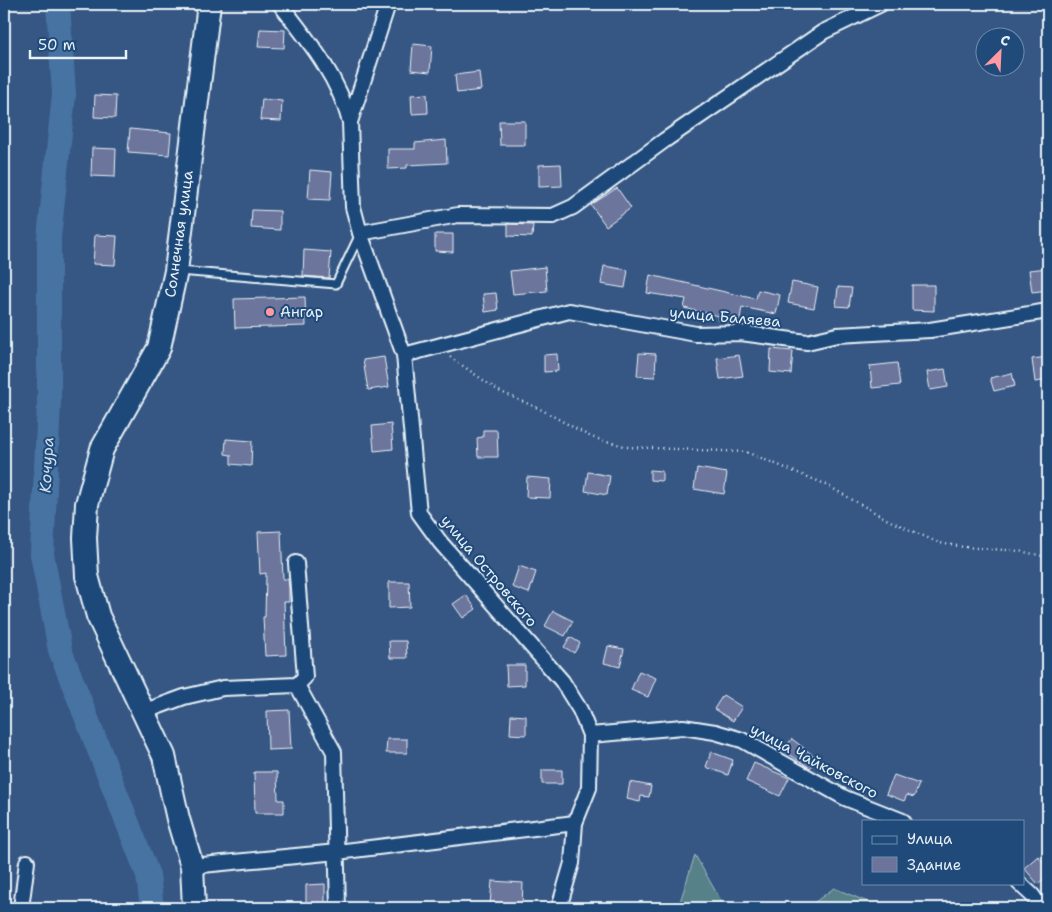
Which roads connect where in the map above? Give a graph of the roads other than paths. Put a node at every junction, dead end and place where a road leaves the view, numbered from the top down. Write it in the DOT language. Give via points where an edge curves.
graph roads {
  1 [pos="209,4"];
  2 [pos="280,4"];
  3 [pos="388,4"];
  4 [pos="881,4"];
  5 [pos="350,122"];
  6 [pos="360,233"];
  7 [pos="176,271"];
  8 [pos="1048,311"];
  9 [pos="404,356"];
  10 [pos="296,563"];
  11 [pos="297,685"];
  12 [pos="144,712"];
  13 [pos="590,735"];
  14 [pos="900,820"];
  15 [pos="576,823"];
  16 [pos="337,852"];
  17 [pos="27,862"];
  18 [pos="192,866"];
  19 [pos="1020,884"];
  20 [pos="21,908"];
  21 [pos="194,908"];
  22 [pos="338,908"];
  23 [pos="560,908"];
  24 [pos="1042,908"];
  1 -- 7 [label="main road, Солнечная улица"];
  2 -- 5 [label="street, улица Островского" via="322,58 346,106"];
  3 -- 5 [label="street, улица Островского"];
  4 -- 6 [label="street" via="823,32 664,140 573,207 553,216 458,215"];
  5 -- 6 [label="street, улица Островского" via="353,207"];
  6 -- 7 [label="lane" via="336,284"];
  6 -- 9 [label="street, улица Островского"];
  7 -- 12 [label="main road, Солнечная улица" via="159,348 102,449 87,504 87,576 98,616"];
  8 -- 9 [label="street, улица Баляева" via="930,330 837,336 807,342 742,334 696,334 569,311"];
  9 -- 13 [label="street, улица Островского" via="419,513 440,542 562,681 580,710"];
  10 -- 11 [label="street" via="305,677"];
  11 -- 12 [label="street" via="223,688 184,697"];
  11 -- 16 [label="street" via="334,752"];
  12 -- 18 [label="main road, Солнечная улица" via="164,756"];
  13 -- 14 [label="street, улица Чайковского" via="682,727 715,732 757,747 845,798"];
  13 -- 15 [label="street, улица Островского" via="589,788"];
  15 -- 16 [label="street"];
  15 -- 23 [label="street, улица Островского" via="572,862"];
  16 -- 18 [label="street"];
  16 -- 22 [label="street"];
  17 -- 20 [label="street"];
  18 -- 21 [label="main road, Солнечная улица"];
  19 -- 24 [label="street"];
}
